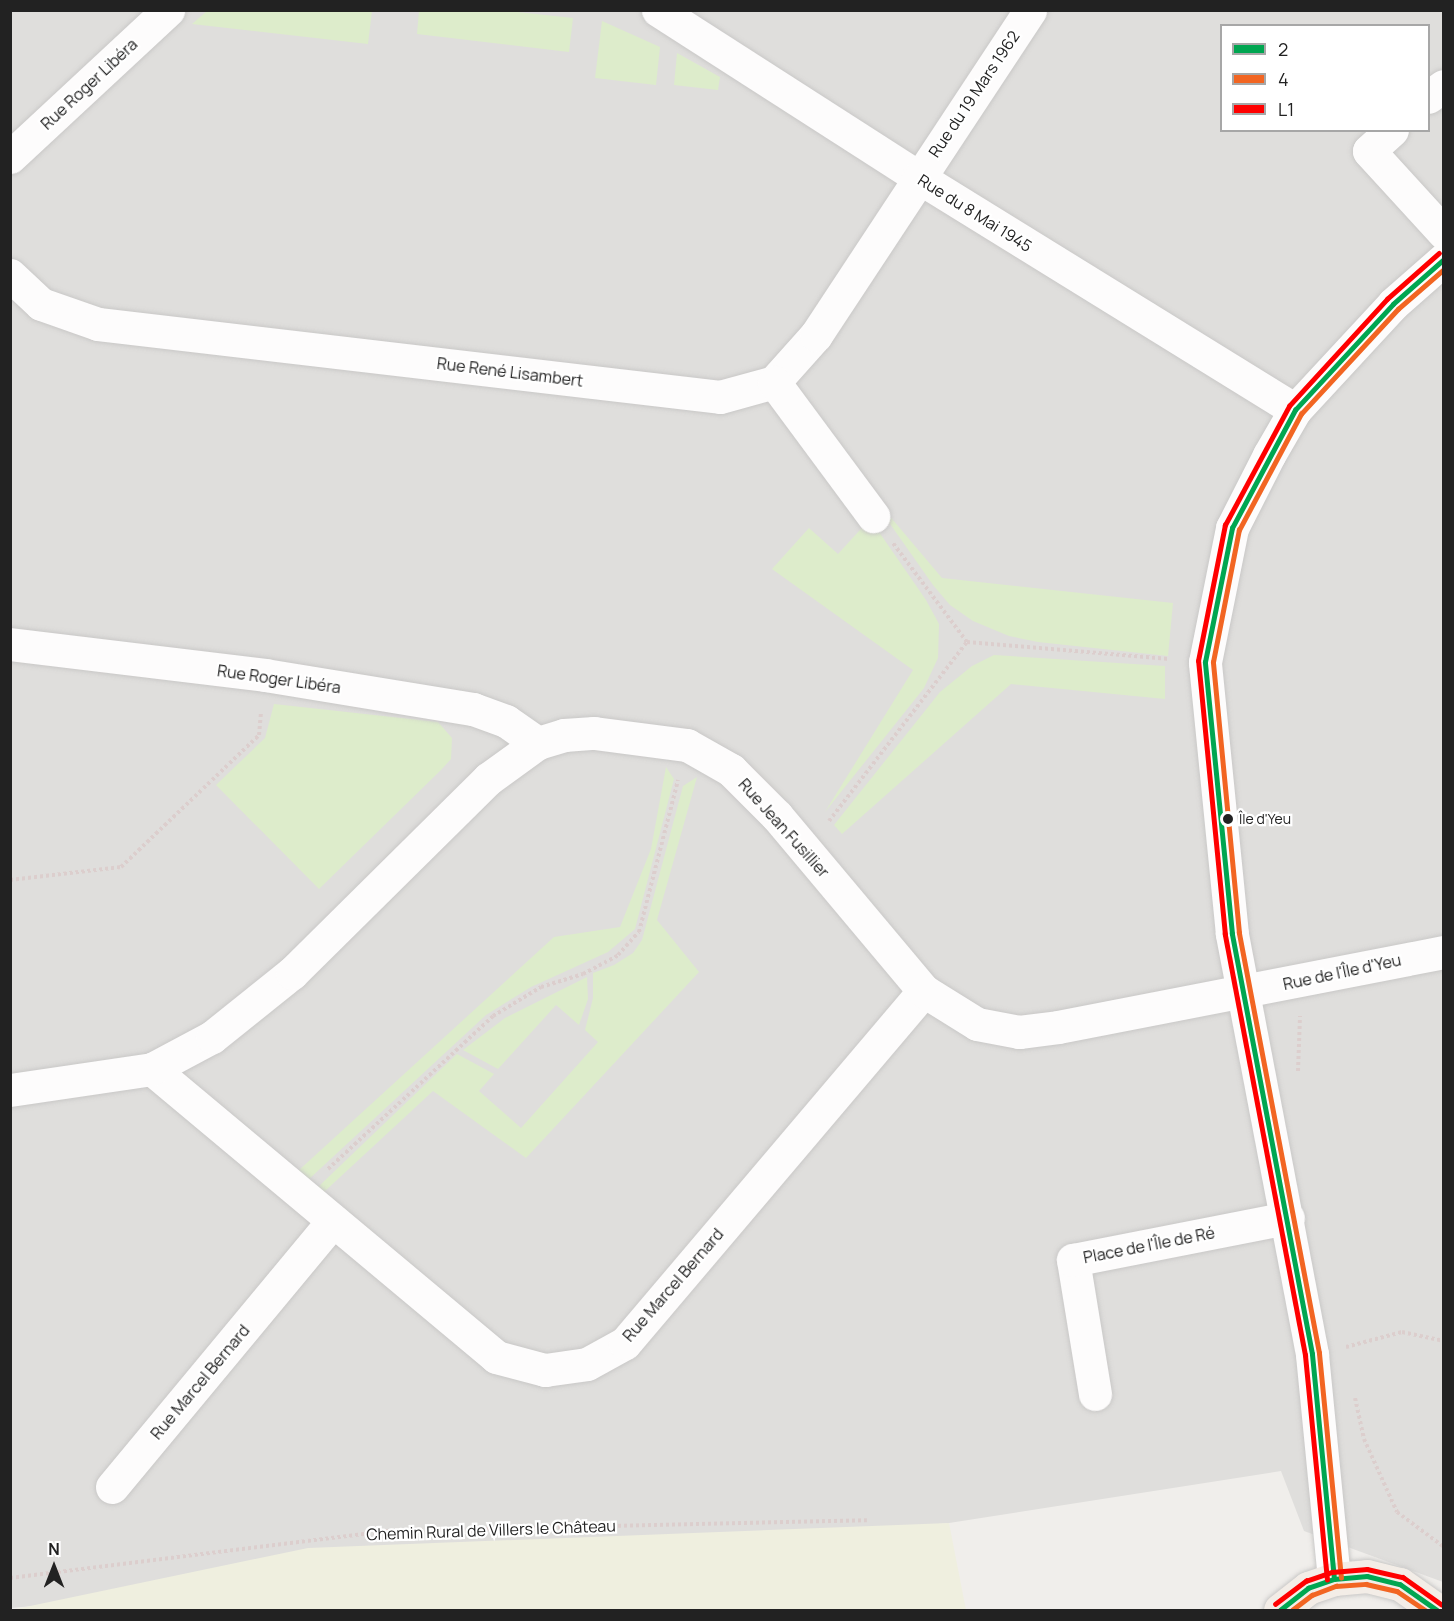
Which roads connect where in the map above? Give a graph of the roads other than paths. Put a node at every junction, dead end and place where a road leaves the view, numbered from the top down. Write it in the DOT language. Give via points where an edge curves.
graph roads {
  1 [pos="168,10"];
  2 [pos="658,10"];
  3 [pos="1030,10"];
  4 [pos="1443,86"];
  5 [pos="1430,96"];
  6 [pos="1390,132"];
  7 [pos="10,157"];
  8 [pos="918,177"];
  9 [pos="1443,233"];
  10 [pos="1443,259"];
  11 [pos="10,275"];
  12 [pos="774,382"];
  13 [pos="1295,411"];
  14 [pos="873,516"];
  15 [pos="10,644"];
  16 [pos="538,743"];
  17 [pos="1443,952"];
  18 [pos="924,991"];
  19 [pos="1241,992"];
  20 [pos="152,1069"];
  21 [pos="10,1090"];
  22 [pos="1288,1218"];
  23 [pos="333,1221"];
  24 [pos="1095,1394"];
  25 [pos="112,1487"];
  26 [pos="1334,1579"];
  27 [pos="1436,1606"];
  28 [pos="1280,1611"];
  1 -- 7 [label="street, Rue Roger Libéra"];
  2 -- 8 [label="street, Rue du 8 Mai 1945"];
  3 -- 8 [label="street, Rue du 19 Mars 1962"];
  4 -- 5 [label="street"];
  6 -- 9 [label="street" via="1369,151"];
  8 -- 12 [label="street" via="816,336"];
  8 -- 13 [label="street, Rue du 8 Mai 1945"];
  10 -- 13 [label="street" via="1394,304"];
  11 -- 12 [label="street, Rue René Lisambert" via="41,304 98,324 720,397"];
  12 -- 14 [label="street"];
  13 -- 19 [label="street" via="1232,528 1205,662 1212,756"];
  15 -- 16 [label="street, Rue Roger Libéra" via="265,675 473,709 506,721"];
  16 -- 18 [label="street, Rue Jean Fusillier" via="564,735 594,733 687,745 731,770 806,850"];
  16 -- 20 [label="street, Rue Jean Fusillier" via="488,779 292,974 212,1037"];
  17 -- 19 [label="street, Rue de l'Île d'Yeu"];
  18 -- 19 [label="street, Rue Jean Fusillier" via="977,1024 1019,1032"];
  18 -- 23 [label="street, Rue Marcel Bernard" via="625,1343 587,1364 545,1370 496,1357"];
  19 -- 22 [label="street"];
  20 -- 21 [label="street, Rue Jean Fusillier"];
  20 -- 23 [label="street, Rue Marcel Bernard"];
  22 -- 24 [label="street, Place de l'Île de Ré" via="1073,1260"];
  22 -- 26 [label="street" via="1312,1354"];
  23 -- 25 [label="street, Rue Marcel Bernard"];
  26 -- 27 [label="main road" via="1367,1576 1400,1584"];
  26 -- 28 [label="main road" via="1308,1588"];
}
